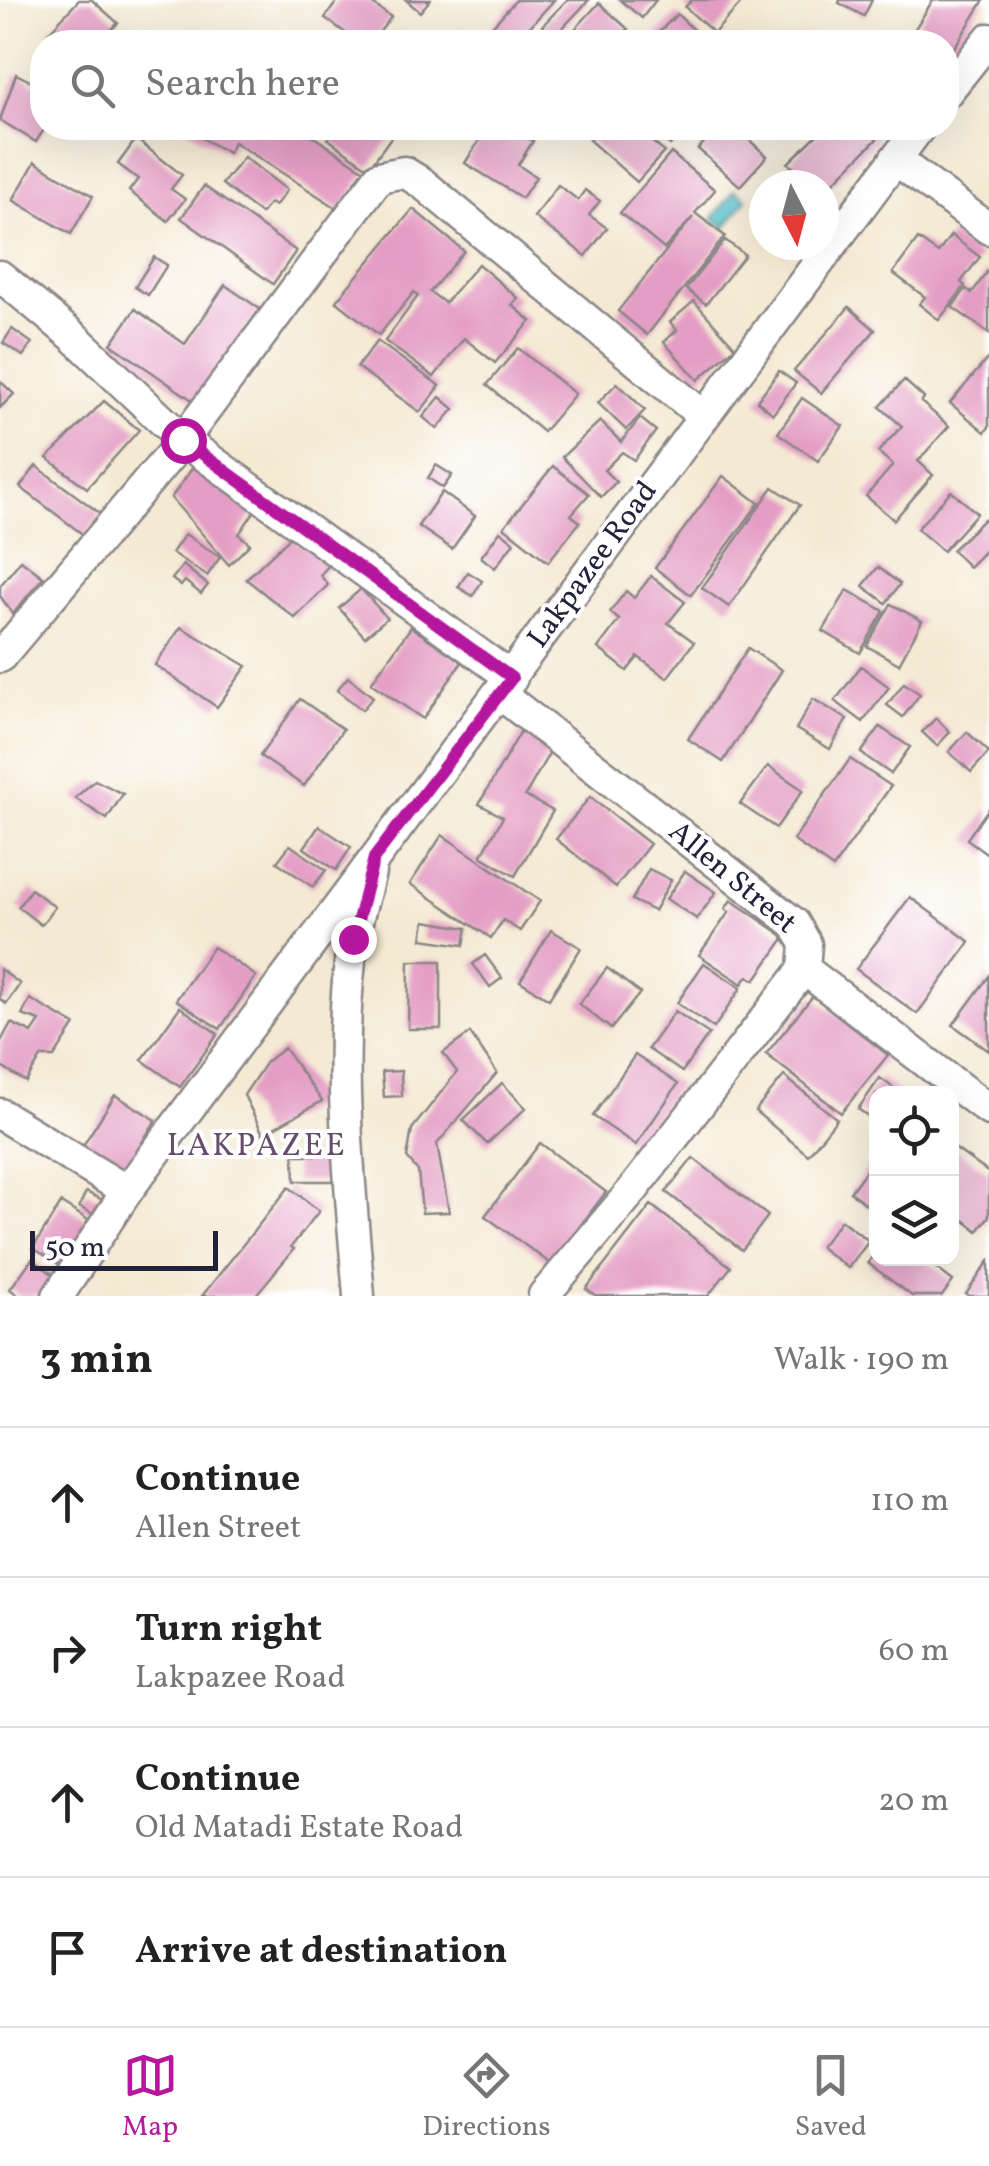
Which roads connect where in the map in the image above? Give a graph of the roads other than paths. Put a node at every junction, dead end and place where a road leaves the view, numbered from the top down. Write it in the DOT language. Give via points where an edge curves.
graph roads {
  1 [pos="989,39"];
  2 [pos="959,77"];
  3 [pos="910,140"];
  4 [pos="895,159"];
  5 [pos="989,228"];
  6 [pos="0,276"];
  7 [pos="702,416"];
  8 [pos="183,440"];
  9 [pos="1,655"];
  10 [pos="506,685"];
  11 [pos="374,858"];
  12 [pos="804,968"];
  13 [pos="989,1110"];
  14 [pos="0,1114"];
  15 [pos="128,1191"];
  16 [pos="544,1295"];
  17 [pos="58,1296"];
  18 [pos="359,1296"];
  1 -- 2 [label="street"];
  3 -- 4 [label="street, Lakpazee Road"];
  4 -- 5 [label="street"];
  4 -- 7 [label="street, Lakpazee Road"];
  6 -- 8 [label="street, Allen Street"];
  7 -- 8 [label="street" via="404,172 380,177"];
  7 -- 10 [label="street, Lakpazee Road"];
  8 -- 9 [label="street"];
  8 -- 10 [label="street, Allen Street"];
  10 -- 11 [label="street, Lakpazee Road"];
  10 -- 12 [label="street, Allen Street" via="794,923 806,944"];
  11 -- 15 [label="street, Lakpazee Road"];
  11 -- 18 [label="street" via="353,939 347,1023"];
  12 -- 13 [label="street, Allen Street"];
  12 -- 16 [label="street"];
  14 -- 15 [label="street"];
  15 -- 17 [label="street, Lakpazee Road"];
}
